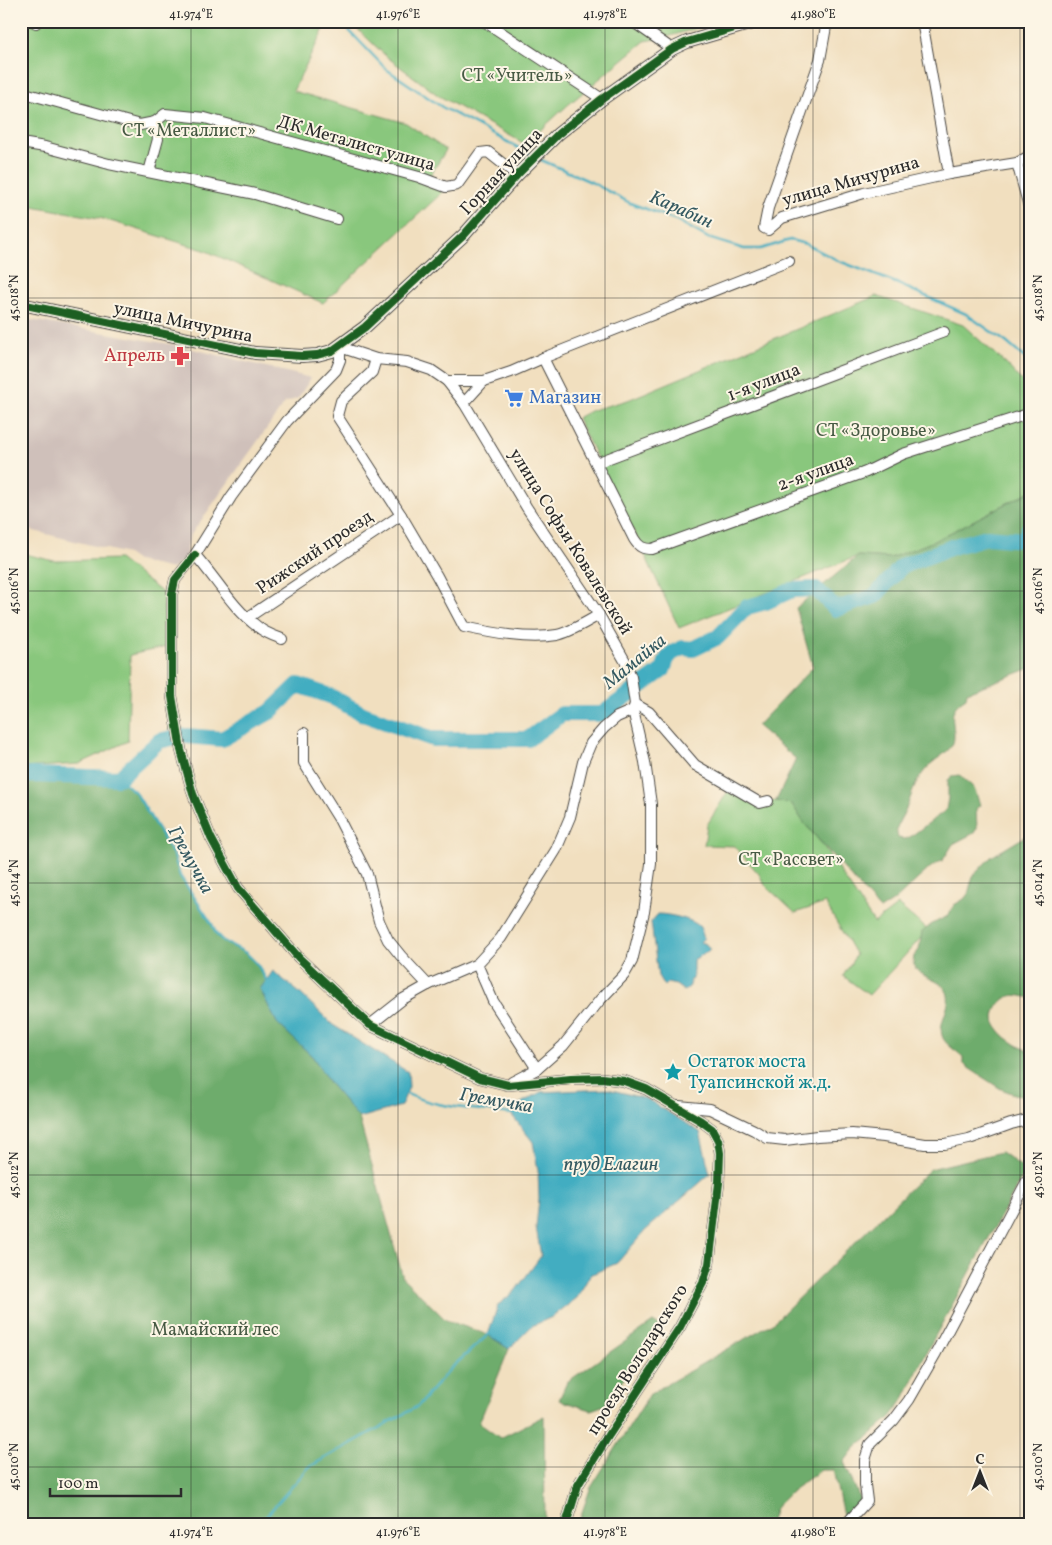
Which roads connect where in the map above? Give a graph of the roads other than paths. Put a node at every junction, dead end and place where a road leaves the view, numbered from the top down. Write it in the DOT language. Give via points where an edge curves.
graph roads {
  1 [pos="484,21"];
  2 [pos="632,21"];
  3 [pos="827,21"];
  4 [pos="922,21"];
  5 [pos="751,22"];
  6 [pos="672,49"];
  7 [pos="21,92"];
  8 [pos="602,100"];
  9 [pos="155,122"];
  10 [pos="21,143"];
  11 [pos="1031,155"];
  12 [pos="1017,163"];
  13 [pos="149,172"];
  14 [pos="949,174"];
  15 [pos="517,175"];
  16 [pos="768,208"];
  17 [pos="1031,214"];
  18 [pos="337,218"];
  19 [pos="782,218"];
  20 [pos="788,261"];
  21 [pos="21,304"];
  22 [pos="944,332"];
  23 [pos="340,347"];
  24 [pos="543,358"];
  25 [pos="376,359"];
  26 [pos="448,381"];
  27 [pos="484,381"];
  28 [pos="464,403"];
  29 [pos="1031,413"];
  30 [pos="596,463"];
  31 [pos="401,516"];
  32 [pos="194,555"];
  33 [pos="599,615"];
  34 [pos="247,618"];
  35 [pos="282,639"];
  36 [pos="634,704"];
  37 [pos="304,733"];
  38 [pos="768,800"];
  39 [pos="477,964"];
  40 [pos="428,985"];
  41 [pos="370,1025"];
  42 [pos="537,1069"];
  43 [pos="508,1085"];
  44 [pos="675,1106"];
  45 [pos="1031,1119"];
  46 [pos="1031,1173"];
  47 [pos="566,1524"];
  48 [pos="846,1524"];
  1 -- 8 [label="street"];
  2 -- 6 [label="street"];
  3 -- 16 [label="street, улица Мичурина" via="820,60"];
  4 -- 14 [label="street"];
  5 -- 6 [label="street, Горная улица"];
  6 -- 8 [label="street, Горная улица"];
  7 -- 9 [label="street, ДК Металист улица" via="140,125"];
  8 -- 15 [label="street, Горная улица" via="558,134"];
  9 -- 13 [label="street" via="158,139"];
  9 -- 15 [label="street, ДК Металист улица" via="165,114 205,118 446,187 457,185 484,152"];
  10 -- 13 [label="street"];
  11 -- 12 [label="street"];
  12 -- 14 [label="street, улица Мичурина"];
  12 -- 17 [label="street"];
  13 -- 18 [label="street" via="256,194"];
  14 -- 19 [label="street, улица Мичурина" via="864,193"];
  15 -- 23 [label="street, Горная улица" via="464,235"];
  16 -- 19 [label="street"];
  16 -- 19 [label="street, улица Мичурина" via="764,228 768,230"];
  20 -- 24 [label="street"];
  21 -- 23 [label="street, улица Мичурина" via="255,353 310,355"];
  22 -- 30 [label="street, 1-я улица"];
  23 -- 25 [label="street"];
  23 -- 32 [label="street, проезд Володарского" via="336,370 287,421 231,497"];
  24 -- 27 [label="street"];
  24 -- 30 [label="street"];
  25 -- 26 [label="street" via="406,362 431,370"];
  25 -- 31 [label="street, Рижский проезд" via="372,372 341,401 337,416"];
  26 -- 27 [label="street"];
  26 -- 28 [label="street, улица Софьи Ковалевской"];
  27 -- 28 [label="street"];
  28 -- 33 [label="street, улица Софьи Ковалевской" via="527,508"];
  29 -- 30 [label="street, 2-я улица" via="904,454 866,472 652,549 639,547"];
  31 -- 33 [label="street, Рижский проезд" via="464,627 527,636 558,635"];
  31 -- 34 [label="street, Рижский проезд"];
  32 -- 34 [label="street"];
  32 -- 41 [label="street, проезд Володарского" via="175,580 172,594 172,696 181,750 193,794 211,838 238,888 298,958"];
  33 -- 36 [label="street, улица Софьи Ковалевской" via="631,676"];
  34 -- 35 [label="street"];
  36 -- 38 [label="street" via="649,712 695,765 760,803"];
  36 -- 39 [label="street" via="591,743 583,762 570,817 556,850 501,938"];
  36 -- 42 [label="street, улица Софьи Ковалевской" via="651,804 651,864 632,961 624,975 563,1046"];
  37 -- 40 [label="street" via="304,763 339,819 367,874 379,921 388,940"];
  39 -- 40 [label="street"];
  39 -- 42 [label="street" via="493,1001"];
  40 -- 41 [label="street" via="403,999"];
  41 -- 43 [label="street, проезд Володарского" via="480,1078"];
  42 -- 43 [label="street, улица Софьи Ковалевской"];
  43 -- 44 [label="street, проезд Володарского" via="602,1078 624,1081"];
  44 -- 45 [label="street" via="710,1109 767,1138 785,1140 852,1134 945,1144"];
  44 -- 47 [label="street, проезд Володарского" via="701,1121 718,1140 720,1173 709,1264 704,1283 680,1327 578,1485"];
  46 -- 48 [label="street" via="910,1400 870,1444 865,1460 867,1501"];
}
